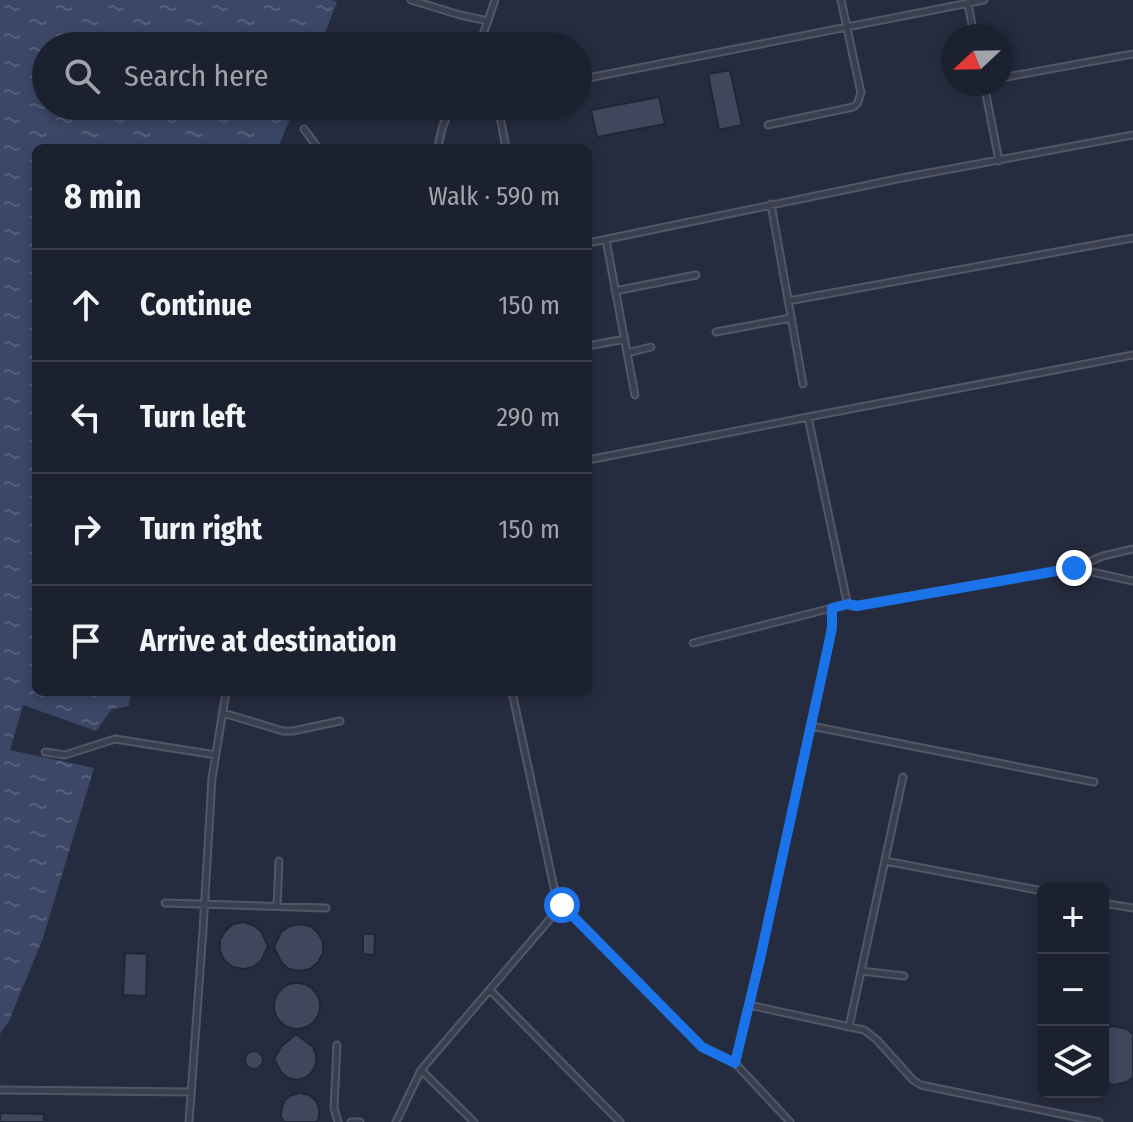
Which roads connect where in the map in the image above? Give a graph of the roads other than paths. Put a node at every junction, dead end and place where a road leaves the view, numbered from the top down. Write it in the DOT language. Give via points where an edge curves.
graph roads {
  1 [pos="411,0"];
  2 [pos="495,0"];
  3 [pos="841,0"];
  4 [pos="984,0"];
  5 [pos="968,3"];
  6 [pos="488,21"];
  7 [pos="972,24"];
  8 [pos="846,27"];
  9 [pos="484,32"];
  10 [pos="1133,54"];
  11 [pos="1013,76"];
  12 [pos="592,77"];
  13 [pos="986,96"];
  14 [pos="445,120"];
  15 [pos="501,120"];
  16 [pos="768,125"];
  17 [pos="304,129"];
  18 [pos="1133,135"];
  19 [pos="315,144"];
  20 [pos="439,144"];
  21 [pos="505,144"];
  22 [pos="999,161"];
  23 [pos="771,204"];
  24 [pos="1133,238"];
  25 [pos="606,240"];
  26 [pos="592,242"];
  27 [pos="696,275"];
  28 [pos="615,291"];
  29 [pos="788,301"];
  30 [pos="791,318"];
  31 [pos="716,332"];
  32 [pos="625,339"];
  33 [pos="592,345"];
  34 [pos="651,347"];
  35 [pos="627,353"];
  36 [pos="1133,355"];
  37 [pos="803,384"];
  38 [pos="635,395"];
  39 [pos="808,417"];
  40 [pos="592,459"];
  41 [pos="1133,549"];
  42 [pos="1074,568"];
  43 [pos="1133,581"];
  44 [pos="848,604"];
  45 [pos="832,608"];
  46 [pos="693,643"];
  47 [pos="225,696"];
  48 [pos="513,696"];
  49 [pos="223,713"];
  50 [pos="340,721"];
  51 [pos="811,726"];
  52 [pos="45,752"];
  53 [pos="216,755"];
  54 [pos="903,777"];
  55 [pos="1094,782"];
  56 [pos="279,861"];
  57 [pos="885,861"];
  58 [pos="1037,890"];
  59 [pos="165,903"];
  60 [pos="205,903"];
  61 [pos="1109,904"];
  62 [pos="562,905"];
  63 [pos="277,906"];
  64 [pos="326,908"];
  65 [pos="1133,908"];
  66 [pos="861,971"];
  67 [pos="904,976"];
  68 [pos="490,990"];
  69 [pos="749,1005"];
  70 [pos="849,1027"];
  71 [pos="337,1045"];
  72 [pos="735,1063"];
  73 [pos="421,1070"];
  74 [pos="0,1090"];
  75 [pos="190,1092"];
  76 [pos="189,1122"];
  77 [pos="338,1122"];
  78 [pos="351,1122"];
  79 [pos="360,1122"];
  80 [pos="396,1122"];
  81 [pos="474,1122"];
  82 [pos="620,1122"];
  83 [pos="790,1122"];
  84 [pos="1099,1122"];
  1 -- 6 [label="lane"];
  2 -- 6 [label="lane"];
  3 -- 8 [label="lane"];
  4 -- 5 [label="lane"];
  5 -- 7 [label="lane"];
  5 -- 8 [label="lane"];
  6 -- 9 [label="lane"];
  8 -- 12 [label="lane"];
  8 -- 16 [label="lane" via="861,93 857,104"];
  10 -- 11 [label="lane"];
  13 -- 22 [label="lane"];
  14 -- 20 [label="lane"];
  15 -- 21 [label="lane"];
  17 -- 19 [label="lane"];
  18 -- 22 [label="lane"];
  22 -- 23 [label="lane"];
  23 -- 25 [label="lane"];
  23 -- 29 [label="lane"];
  24 -- 29 [label="lane"];
  25 -- 26 [label="lane"];
  25 -- 28 [label="lane"];
  27 -- 28 [label="lane"];
  28 -- 32 [label="lane"];
  29 -- 30 [label="lane"];
  30 -- 31 [label="lane"];
  30 -- 37 [label="lane"];
  32 -- 33 [label="lane"];
  32 -- 35 [label="lane"];
  34 -- 35 [label="lane"];
  35 -- 38 [label="lane"];
  36 -- 39 [label="lane"];
  39 -- 40 [label="lane"];
  39 -- 44 [label="lane"];
  41 -- 42 [label="lane"];
  42 -- 43 [label="lane"];
  42 -- 44 [label="lane"];
  44 -- 45 [label="lane"];
  45 -- 46 [label="lane"];
  45 -- 51 [label="lane"];
  47 -- 49 [label="lane"];
  48 -- 62 [label="lane"];
  49 -- 50 [label="lane" via="283,731"];
  49 -- 53 [label="lane"];
  51 -- 55 [label="lane"];
  51 -- 69 [label="lane"];
  52 -- 53 [label="lane" via="65,755 115,739"];
  53 -- 60 [label="lane"];
  54 -- 57 [label="lane"];
  56 -- 63 [label="lane"];
  57 -- 58 [label="lane"];
  57 -- 66 [label="lane"];
  59 -- 60 [label="lane"];
  60 -- 63 [label="lane"];
  60 -- 75 [label="lane"];
  61 -- 65 [label="lane"];
  62 -- 68 [label="lane"];
  62 -- 72 [label="lane" via="702,1047"];
  63 -- 64 [label="lane"];
  66 -- 67 [label="lane"];
  66 -- 70 [label="lane"];
  68 -- 73 [label="lane"];
  68 -- 82 [label="lane"];
  69 -- 70 [label="lane"];
  69 -- 72 [label="lane"];
  70 -- 84 [label="lane" via="877,1040 921,1085"];
  71 -- 77 [label="lane"];
  72 -- 83 [label="lane"];
  73 -- 80 [label="lane"];
  73 -- 81 [label="lane"];
  74 -- 75 [label="lane"];
  75 -- 76 [label="lane"];
  78 -- 79 [label="lane"];
}
